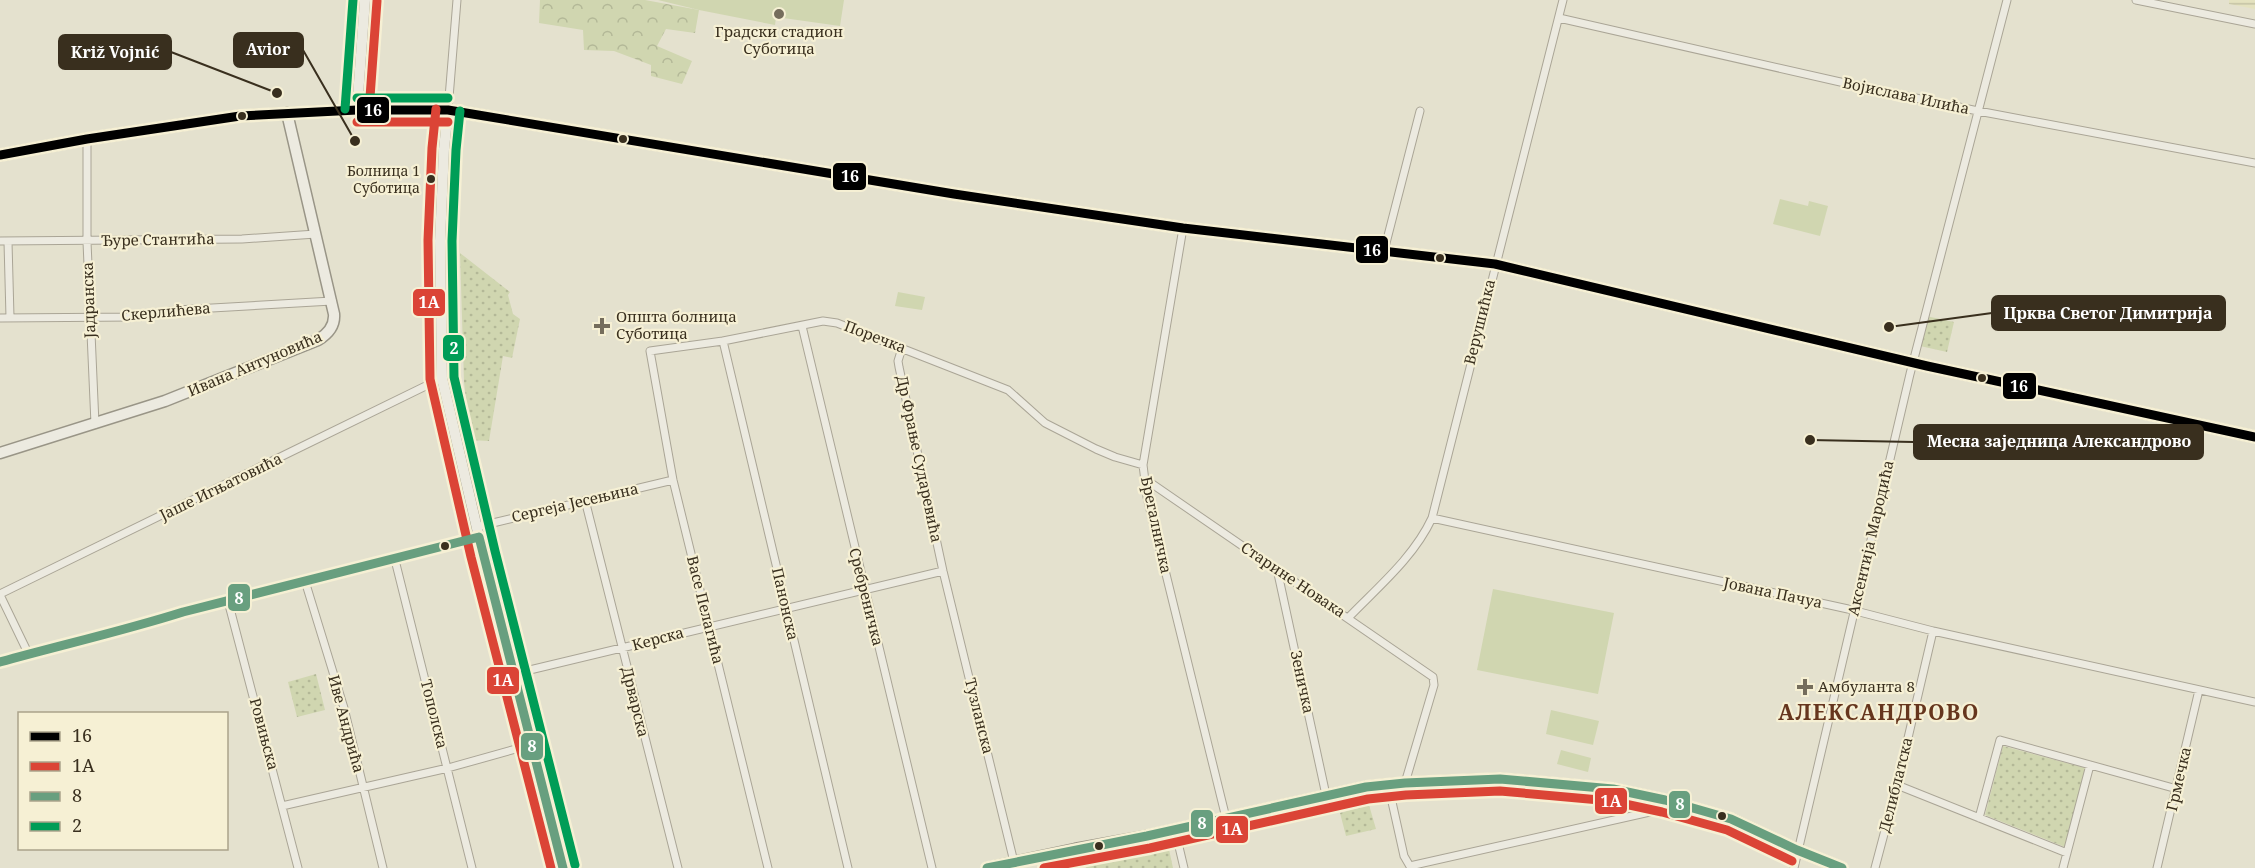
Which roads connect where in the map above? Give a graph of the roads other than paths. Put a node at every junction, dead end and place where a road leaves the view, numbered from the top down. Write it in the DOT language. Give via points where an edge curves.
graph roads {
  1 [pos="364,0"];
  2 [pos="457,0"];
  3 [pos="1563,0"];
  4 [pos="2007,0"];
  5 [pos="2136,0"];
  6 [pos="1559,18"];
  7 [pos="2255,24"];
  8 [pos="357,110"];
  9 [pos="448,110"];
  10 [pos="1420,111"];
  11 [pos="1978,111"];
  12 [pos="287,113"];
  13 [pos="87,139"];
  14 [pos="0,155"];
  15 [pos="2255,163"];
  16 [pos="1183,228"];
  17 [pos="316,234"];
  18 [pos="4,242"];
  19 [pos="87,242"];
  20 [pos="1384,251"];
  21 [pos="1495,264"];
  22 [pos="332,301"];
  23 [pos="10,317"];
  24 [pos="90,317"];
  25 [pos="0,318"];
  26 [pos="802,326"];
  27 [pos="723,340"];
  28 [pos="902,348"];
  29 [pos="651,351"];
  30 [pos="1912,363"];
  31 [pos="442,378"];
  32 [pos="95,424"];
  33 [pos="2255,437"];
  34 [pos="0,453"];
  35 [pos="1143,465"];
  36 [pos="1145,479"];
  37 [pos="673,480"];
  38 [pos="585,500"];
  39 [pos="1432,518"];
  40 [pos="478,532"];
  41 [pos="395,560"];
  42 [pos="1277,569"];
  43 [pos="943,571"];
  44 [pos="305,581"];
  45 [pos="864,588"];
  46 [pos="0,595"];
  47 [pos="228,601"];
  48 [pos="786,607"];
  49 [pos="1854,610"];
  50 [pos="1349,617"];
  51 [pos="708,626"];
  52 [pos="1933,632"];
  53 [pos="622,649"];
  54 [pos="28,654"];
  55 [pos="0,662"];
  56 [pos="513,674"];
  57 [pos="2199,690"];
  58 [pos="2255,702"];
  59 [pos="530,746"];
  60 [pos="2090,765"];
  61 [pos="448,768"];
  62 [pos="1405,783"];
  63 [pos="1388,784"];
  64 [pos="1897,785"];
  65 [pos="362,787"];
  66 [pos="2177,789"];
  67 [pos="1326,795"];
  68 [pos="1665,800"];
  69 [pos="282,806"];
  70 [pos="1226,818"];
  71 [pos="1979,818"];
  72 [pos="1175,830"];
  73 [pos="1797,850"];
  74 [pos="2067,854"];
  75 [pos="1014,862"];
  76 [pos="1410,867"];
  77 [pos="298,868"];
  78 [pos="383,868"];
  79 [pos="472,868"];
  80 [pos="563,868"];
  81 [pos="678,868"];
  82 [pos="768,868"];
  83 [pos="848,868"];
  84 [pos="932,868"];
  85 [pos="987,868"];
  86 [pos="1184,868"];
  87 [pos="1794,868"];
  88 [pos="1842,868"];
  89 [pos="1875,868"];
  90 [pos="2063,868"];
  91 [pos="2157,868"];
  1 -- 8 [label="main road"];
  2 -- 9 [label="street"];
  3 -- 6 [label="street, Верушићка"];
  4 -- 11 [label="street, Аксентија Мародића"];
  5 -- 7 [label="street"];
  6 -- 11 [label="street, Војислава Илића"];
  6 -- 21 [label="street, Верушићка"];
  8 -- 9 [label="main road"];
  8 -- 12 [label="main road"];
  9 -- 16 [label="main road"];
  9 -- 31 [label="main road" via="440,241"];
  10 -- 20 [label="street"];
  11 -- 15 [label="street, Војислава Илића"];
  11 -- 30 [label="street, Аксентија Мародића"];
  12 -- 13 [label="main road" via="205,120"];
  12 -- 17 [label="main road, Ивана Антуновића"];
  13 -- 14 [label="main road"];
  13 -- 19 [label="street, Јадранска"];
  16 -- 20 [label="main road"];
  16 -- 35 [label="street, Брегалничка"];
  17 -- 19 [label="street, Ђуре Стантића"];
  17 -- 22 [label="main road, Ивана Антуновића"];
  18 -- 19 [label="street, Ђуре Стантића"];
  18 -- 23 [label="street"];
  19 -- 24 [label="street, Јадранска"];
  20 -- 21 [label="main road"];
  21 -- 30 [label="main road"];
  21 -- 39 [label="street, Верушићка"];
  22 -- 24 [label="street, Скерлићева"];
  22 -- 32 [label="main road, Ивана Антуновића" via="334,322 318,340 165,401"];
  23 -- 24 [label="street, Скерлићева"];
  23 -- 25 [label="street, Скерлићева"];
  24 -- 32 [label="street, Јадранска"];
  26 -- 27 [label="street, Поречка"];
  26 -- 28 [label="street, Поречка" via="823,321 837,323"];
  26 -- 45 [label="street, Сребреничка"];
  27 -- 29 [label="street, Поречка"];
  27 -- 48 [label="street, Панонска"];
  28 -- 35 [label="street, Поречка" via="1008,390 1045,423 1115,457"];
  28 -- 43 [label="street, Др Фрање Сударевића" via="899,368"];
  29 -- 37 [label="street, Васе Пелагића"];
  30 -- 33 [label="main road"];
  30 -- 49 [label="street, Аксентија Мародића"];
  31 -- 40 [label="main road"];
  31 -- 46 [label="street, Јаше Игњатовића"];
  32 -- 34 [label="main road, Ивана Антуновића"];
  35 -- 36 [label="street, Брегалничка"];
  36 -- 42 [label="street, Старине Новака"];
  36 -- 70 [label="street, Брегалничка"];
  37 -- 38 [label="street, Сергеја Јесењина"];
  37 -- 51 [label="street, Васе Пелагића"];
  38 -- 40 [label="street, Сергеја Јесењина"];
  38 -- 53 [label="street, Дрварска"];
  39 -- 49 [label="street, Јована Пачуа"];
  39 -- 50 [label="street, Верушићка" via="1414,548"];
  40 -- 41 [label="street, Сергеја Јесењина"];
  40 -- 56 [label="main road"];
  41 -- 44 [label="street, Сергеја Јесењина"];
  41 -- 61 [label="street, Тополска"];
  42 -- 50 [label="street, Старине Новака"];
  42 -- 67 [label="street, Зеничка"];
  43 -- 45 [label="street, Керска"];
  43 -- 75 [label="street, Тузланска"];
  44 -- 47 [label="street, Сергеја Јесењина"];
  44 -- 65 [label="street, Иве Андрића" via="344,708"];
  45 -- 48 [label="street, Керска"];
  45 -- 84 [label="street, Сребреничка"];
  46 -- 54 [label="street"];
  47 -- 54 [label="street, Сергеја Јесењина"];
  47 -- 69 [label="street, Ровињска"];
  48 -- 51 [label="street, Керска"];
  48 -- 83 [label="street, Панонска"];
  49 -- 52 [label="street, Јована Пачуа"];
  49 -- 73 [label="street, Аксентија Мародића"];
  50 -- 62 [label="street, Старине Новака" via="1431,675 1434,685"];
  51 -- 53 [label="street, Керска"];
  51 -- 82 [label="street, Васе Пелагића"];
  52 -- 57 [label="street, Јована Пачуа"];
  52 -- 64 [label="street, Делиблатска"];
  53 -- 56 [label="street, Керска"];
  53 -- 81 [label="street, Дрварска"];
  54 -- 55 [label="street, Сергеја Јесењина"];
  56 -- 59 [label="main road"];
  57 -- 58 [label="street, Јована Пачуа"];
  57 -- 66 [label="street, Грмечка"];
  59 -- 61 [label="street"];
  59 -- 80 [label="main road"];
  60 -- 66 [label="street"];
  60 -- 71 [label="street" via="2000,740"];
  60 -- 74 [label="street"];
  61 -- 65 [label="street"];
  61 -- 79 [label="street, Тополска"];
  62 -- 63 [label="main road"];
  62 -- 68 [label="main road" via="1500,779 1613,789"];
  63 -- 67 [label="main road"];
  63 -- 76 [label="street"];
  64 -- 71 [label="street"];
  64 -- 89 [label="street, Делиблатска"];
  65 -- 69 [label="street"];
  65 -- 78 [label="street, Иве Андрића"];
  66 -- 91 [label="street, Грмечка"];
  67 -- 70 [label="main road"];
  68 -- 73 [label="main road" via="1731,819"];
  68 -- 76 [label="street" via="1663,809"];
  69 -- 77 [label="street, Ровињска"];
  70 -- 72 [label="main road"];
  71 -- 74 [label="street"];
  72 -- 75 [label="main road"];
  72 -- 86 [label="street"];
  73 -- 87 [label="street, Аксентија Мародића"];
  73 -- 88 [label="main road"];
  74 -- 90 [label="street"];
  75 -- 85 [label="main road"];
}
